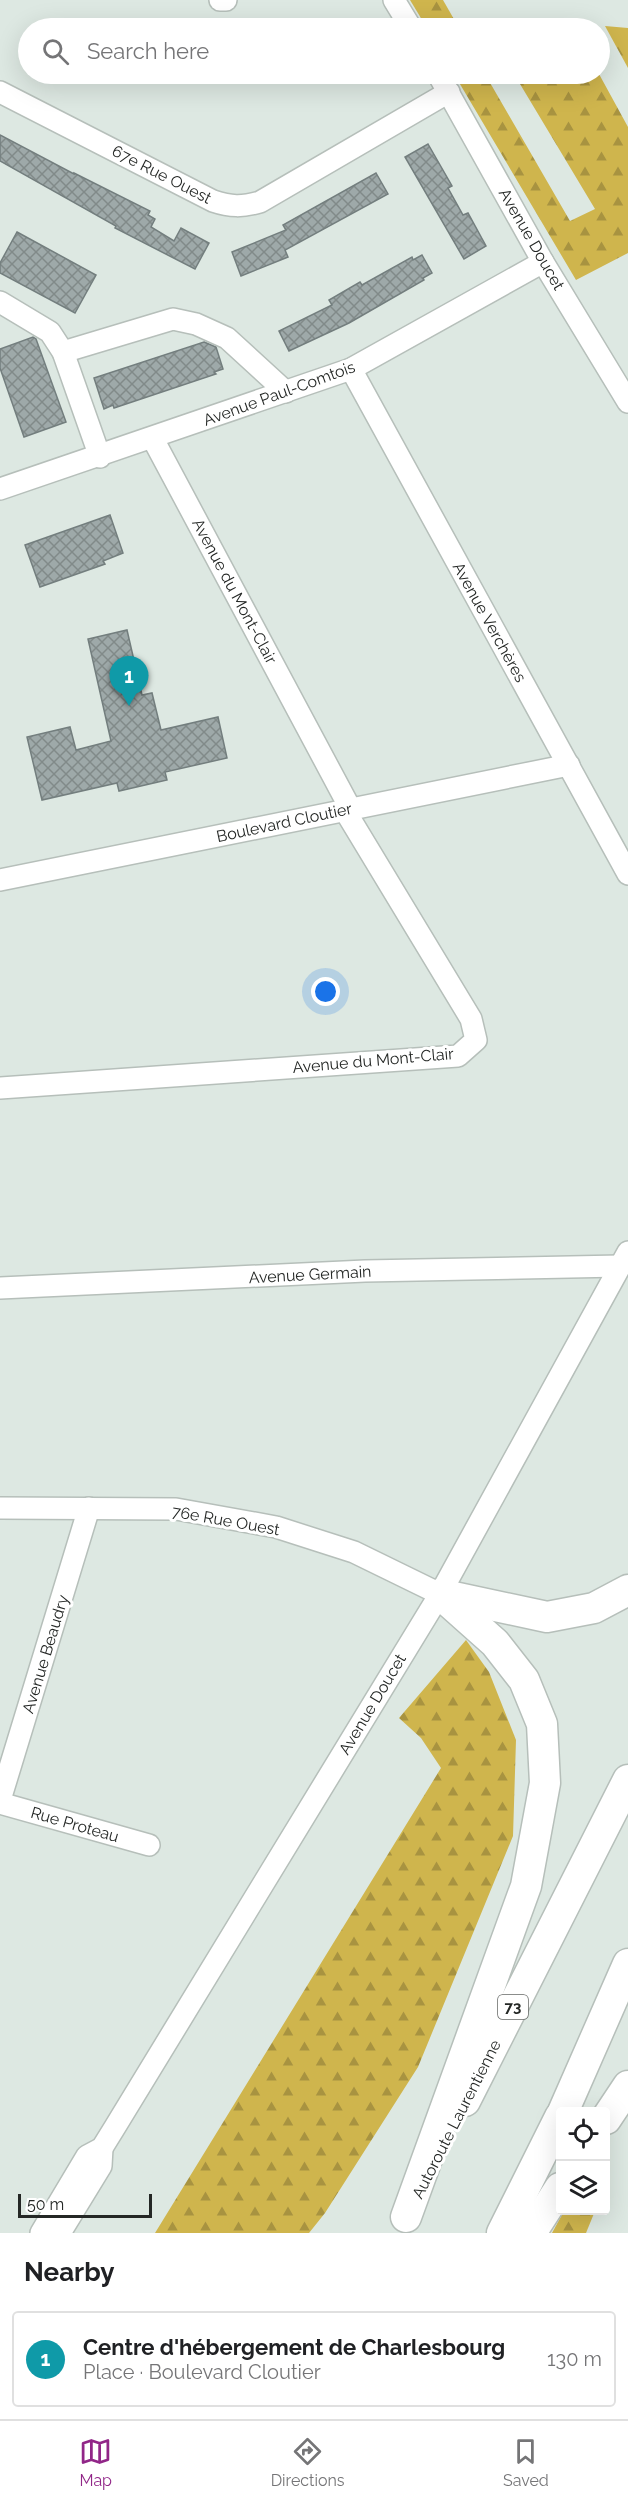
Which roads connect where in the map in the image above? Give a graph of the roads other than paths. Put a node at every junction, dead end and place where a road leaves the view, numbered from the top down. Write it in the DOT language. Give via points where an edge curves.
graph roads {
  1 [pos="220,0"];
  2 [pos="226,0"];
  3 [pos="394,0"];
  4 [pos="405,18"];
  5 [pos="444,84"];
  6 [pos="0,92"];
  7 [pos="449,92"];
  8 [pos="543,262"];
  9 [pos="0,302"];
  10 [pos="63,352"];
  11 [pos="351,369"];
  12 [pos="285,392"];
  13 [pos="628,402"];
  14 [pos="153,439"];
  15 [pos="100,457"];
  16 [pos="0,489"];
  17 [pos="569,765"];
  18 [pos="347,808"];
  19 [pos="628,874"];
  20 [pos="0,880"];
  21 [pos="0,1088"];
  22 [pos="624,1259"];
  23 [pos="0,1288"];
  24 [pos="0,1508"];
  25 [pos="89,1508"];
  26 [pos="628,1590"];
  27 [pos="440,1594"];
  28 [pos="628,1780"];
  29 [pos="0,1801"];
  30 [pos="149,1845"];
  31 [pos="628,1964"];
  32 [pos="628,2086"];
  33 [pos="565,2107"];
  34 [pos="610,2113"];
  35 [pos="556,2127"];
  36 [pos="102,2148"];
  37 [pos="556,2196"];
  38 [pos="402,2225"];
  39 [pos="41,2233"];
  40 [pos="60,2233"];
  41 [pos="502,2233"];
  42 [pos="531,2233"];
  1 -- 2 [label="street"];
  3 -- 4 [label="street"];
  5 -- 7 [label="street, Avenue Doucet"];
  6 -- 7 [label="street, 67e Rue Ouest" via="213,201 243,207 260,202"];
  7 -- 8 [label="street, Avenue Doucet"];
  8 -- 11 [label="street, Avenue Paul-Comtois"];
  8 -- 13 [label="street, Avenue Doucet"];
  9 -- 10 [label="street" via="50,332"];
  10 -- 12 [label="street" via="173,319 227,338"];
  10 -- 15 [label="street"];
  11 -- 12 [label="street, Avenue Paul-Comtois"];
  11 -- 17 [label="street, Avenue Verchères"];
  12 -- 14 [label="street, Avenue Paul-Comtois"];
  14 -- 15 [label="street, Avenue Paul-Comtois"];
  14 -- 18 [label="street, Avenue du Mont-Clair"];
  15 -- 16 [label="street, Avenue Paul-Comtois"];
  17 -- 18 [label="street, Boulevard Cloutier"];
  17 -- 19 [label="street, Avenue Verchères"];
  18 -- 20 [label="street, Boulevard Cloutier"];
  18 -- 21 [label="street, Avenue du Mont-Clair" via="471,1019 476,1040 458,1056"];
  22 -- 23 [label="street, Avenue Germain"];
  22 -- 27 [label="street, Avenue Doucet"];
  24 -- 25 [label="street, 76e Rue Ouest"];
  25 -- 27 [label="street, 76e Rue Ouest" via="176,1509 276,1527 354,1552"];
  25 -- 29 [label="street, Avenue Beaudry"];
  26 -- 27 [label="highway" via="594,1608 547,1617"];
  27 -- 36 [label="street, Avenue Doucet"];
  27 -- 38 [label="highway" via="495,1643 524,1680 542,1724 545,1783 526,1886"];
  28 -- 38 [label="highway, Autoroute Laurentienne / 73"];
  29 -- 30 [label="street, Rue Proteau"];
  31 -- 33 [label="highway"];
  32 -- 34 [label="highway"];
  35 -- 41 [label="highway"];
  36 -- 39 [label="street, Avenue Doucet" via="87,2156"];
  36 -- 40 [label="street, Avenue Doucet" via="101,2166"];
  37 -- 42 [label="highway"];
}
